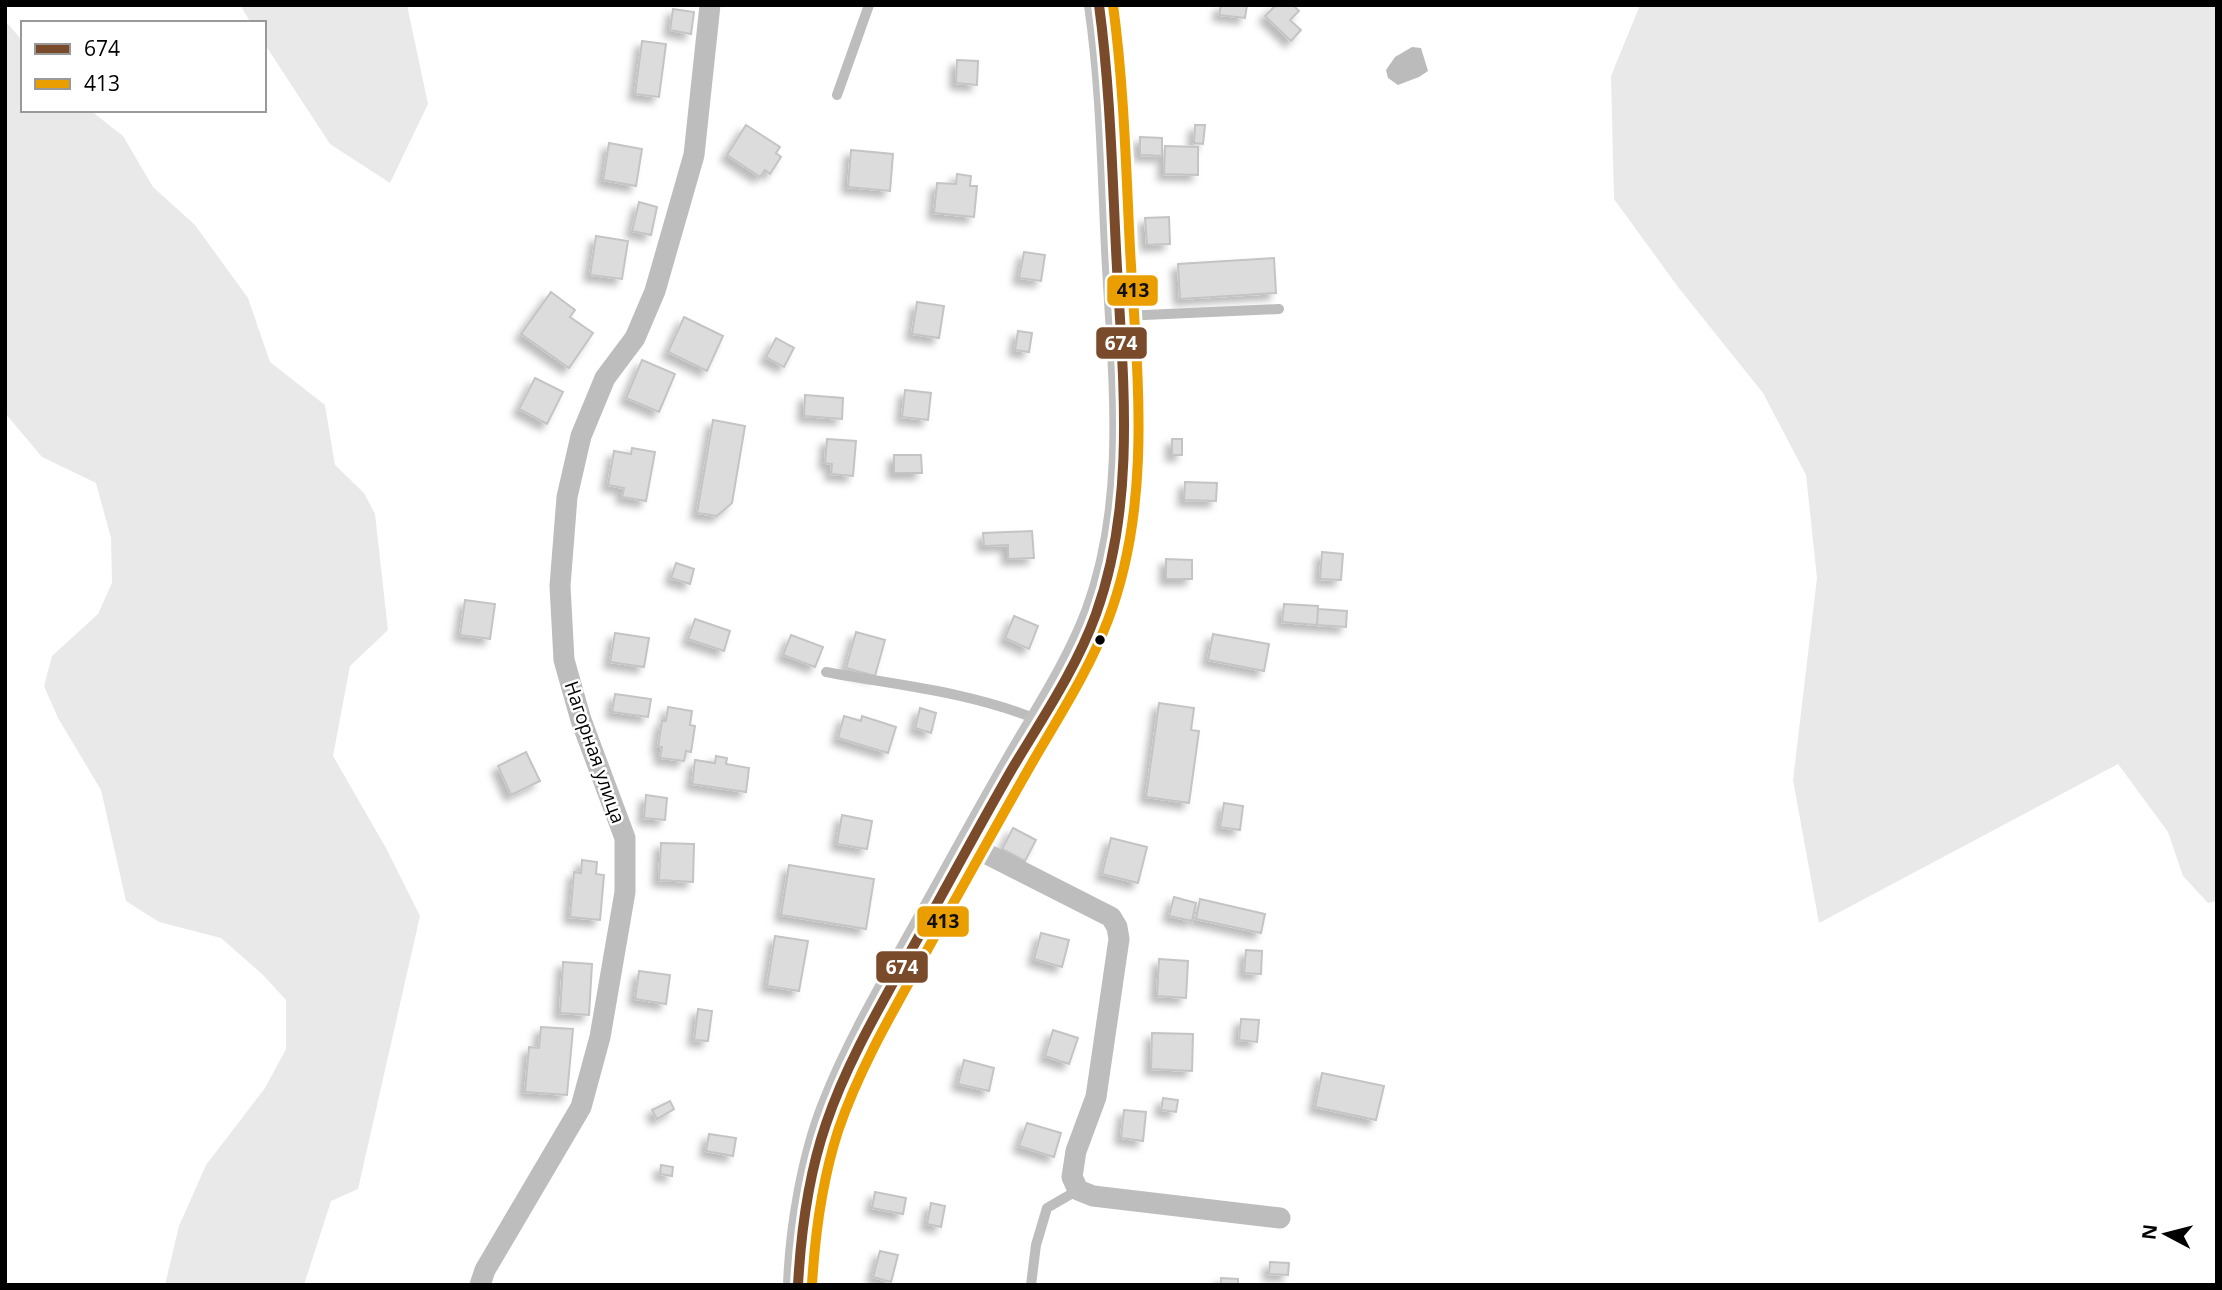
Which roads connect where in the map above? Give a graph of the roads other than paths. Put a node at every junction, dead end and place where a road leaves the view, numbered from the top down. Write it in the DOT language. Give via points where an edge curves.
graph roads {
  1 [pos="710,5"];
  2 [pos="869,5"];
  3 [pos="1099,5"];
  4 [pos="837,95"];
  5 [pos="1279,309"];
  6 [pos="1119,316"];
  7 [pos="826,672"];
  8 [pos="1041,721"];
  9 [pos="969,845"];
  10 [pos="1078,1190"];
  11 [pos="1280,1217"];
  12 [pos="480,1285"];
  13 [pos="798,1285"];
  14 [pos="1031,1285"];
  1 -- 12 [label="street, Нагорная улица" via="694,155 662,267 635,338 605,379 581,436 567,497 560,586 564,660 625,838 625,892 600,1037 581,1107"];
  2 -- 4 [label="lane"];
  3 -- 6 [label="main road" via="1107,65"];
  5 -- 6 [label="lane"];
  6 -- 8 [label="main road" via="1124,465 1113,559 1080,653"];
  7 -- 8 [label="lane" via="1013,709"];
  8 -- 9 [label="main road"];
  9 -- 10 [label="street" via="1111,917 1117,927 1096,1097 1076,1151 1072,1177"];
  9 -- 13 [label="main road" via="875,1016 832,1107 812,1178"];
  10 -- 11 [label="street" via="1093,1196"];
  10 -- 14 [label="lane" via="1047,1209"];
}
